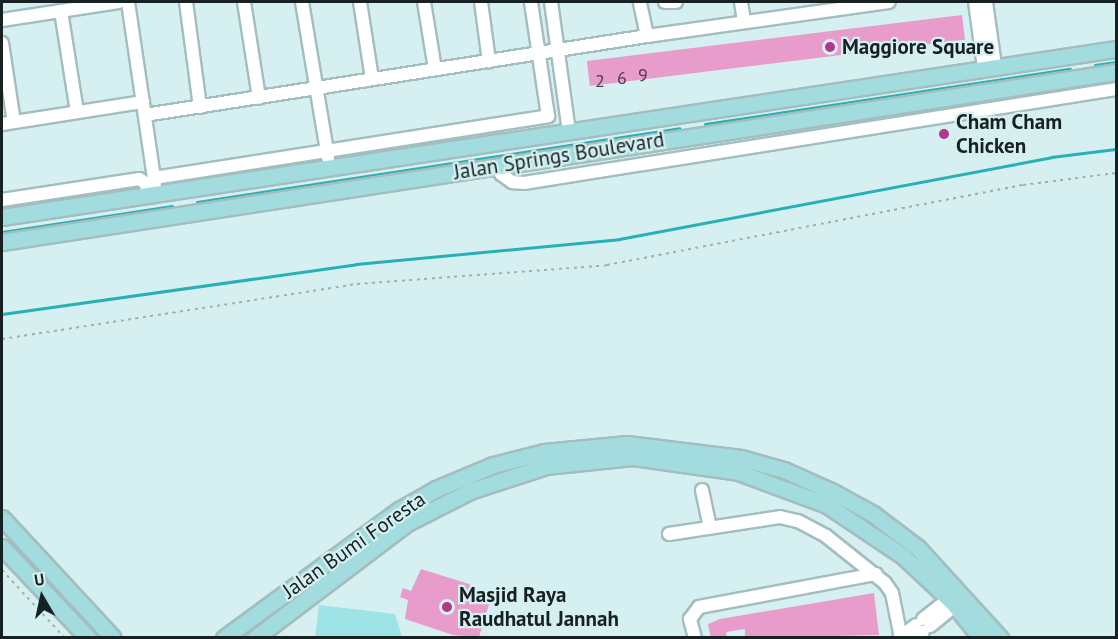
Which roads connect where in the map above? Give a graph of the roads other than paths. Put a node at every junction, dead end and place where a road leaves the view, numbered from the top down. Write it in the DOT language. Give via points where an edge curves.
graph roads {
  1 [pos="34,2"];
  2 [pos="119,2"];
  3 [pos="128,2"];
  4 [pos="186,2"];
  5 [pos="244,2"];
  6 [pos="304,2"];
  7 [pos="360,2"];
  8 [pos="424,2"];
  9 [pos="481,2"];
  10 [pos="531,2"];
  11 [pos="551,2"];
  12 [pos="640,2"];
  13 [pos="665,2"];
  14 [pos="676,2"];
  15 [pos="741,2"];
  16 [pos="788,2"];
  17 [pos="889,2"];
  18 [pos="975,2"];
  19 [pos="986,2"];
  20 [pos="61,11"];
  21 [pos="36,14"];
  22 [pos="790,16"];
  23 [pos="2,20"];
  24 [pos="744,22"];
  25 [pos="647,36"];
  26 [pos="2,43"];
  27 [pos="1116,49"];
  28 [pos="558,50"];
  29 [pos="539,52"];
  30 [pos="1074,56"];
  31 [pos="489,61"];
  32 [pos="990,67"];
  33 [pos="435,69"];
  34 [pos="1116,72"];
  35 [pos="1097,75"];
  36 [pos="1078,77"];
  37 [pos="372,79"];
  38 [pos="1035,85"];
  39 [pos="317,89"];
  40 [pos="1116,89"];
  41 [pos="1100,92"];
  42 [pos="259,98"];
  43 [pos="1037,102"];
  44 [pos="200,107"];
  45 [pos="144,109"];
  46 [pos="77,112"];
  47 [pos="690,113"];
  48 [pos="8,123"];
  49 [pos="757,126"];
  50 [pos="569,131"];
  51 [pos="694,135"];
  52 [pos="644,143"];
  53 [pos="760,147"];
  54 [pos="327,151"];
  55 [pos="648,165"];
  56 [pos="329,168"];
  57 [pos="500,170"];
  58 [pos="154,178"];
  59 [pos="182,190"];
  60 [pos="152,194"];
  61 [pos="2,200"];
  62 [pos="185,214"];
  63 [pos="2,217"];
  64 [pos="2,242"];
  65 [pos="702,490"];
  66 [pos="2,518"];
  67 [pos="710,526"];
  68 [pos="669,534"];
  69 [pos="357,540"];
  70 [pos="2,547"];
  71 [pos="367,553"];
  72 [pos="876,574"];
  73 [pos="955,600"];
  74 [pos="922,628"];
  75 [pos="900,637"];
  76 [pos="88,638"];
  77 [pos="113,638"];
  78 [pos="224,638"];
  79 [pos="255,638"];
  80 [pos="695,638"];
  81 [pos="981,638"];
  82 [pos="1000,638"];
  1 -- 21 [label="street"];
  2 -- 20 [label="street"];
  3 -- 45 [label="street"];
  4 -- 44 [label="street"];
  5 -- 42 [label="street"];
  6 -- 39 [label="street"];
  7 -- 37 [label="street"];
  8 -- 33 [label="street"];
  9 -- 31 [label="street"];
  10 -- 29 [label="street"];
  11 -- 28 [label="street"];
  12 -- 25 [label="street"];
  13 -- 14 [label="street"];
  15 -- 24 [label="street"];
  16 -- 22 [label="street"];
  17 -- 22 [label="street"];
  18 -- 32 [label="street"];
  19 -- 32 [label="street"];
  20 -- 21 [label="street"];
  20 -- 46 [label="street"];
  21 -- 23 [label="street"];
  22 -- 24 [label="street"];
  24 -- 25 [label="street"];
  25 -- 28 [label="street"];
  26 -- 48 [label="street"];
  27 -- 30 [label="main road, Jalan Springs Boulevard"];
  28 -- 29 [label="street"];
  28 -- 50 [label="street"];
  29 -- 31 [label="street"];
  29 -- 54 [label="street" via="548,116"];
  30 -- 32 [label="main road, Jalan Springs Boulevard"];
  30 -- 36 [label="main road"];
  31 -- 33 [label="street"];
  32 -- 47 [label="main road, Jalan Springs Boulevard"];
  33 -- 37 [label="street"];
  34 -- 35 [label="main road, Jalan Springs Boulevard"];
  35 -- 36 [label="main road, Jalan Springs Boulevard"];
  35 -- 41 [label="street"];
  36 -- 38 [label="main road, Jalan Springs Boulevard"];
  37 -- 39 [label="street"];
  38 -- 43 [label="street"];
  38 -- 49 [label="main road, Jalan Springs Boulevard"];
  39 -- 42 [label="street"];
  39 -- 54 [label="street"];
  40 -- 41 [label="street"];
  41 -- 43 [label="street"];
  42 -- 44 [label="street"];
  43 -- 53 [label="street"];
  44 -- 45 [label="street"];
  45 -- 46 [label="street"];
  45 -- 58 [label="street"];
  46 -- 48 [label="street"];
  47 -- 50 [label="main road, Jalan Springs Boulevard"];
  47 -- 51 [label="main road"];
  49 -- 51 [label="main road, Jalan Springs Boulevard"];
  49 -- 53 [label="street"];
  50 -- 56 [label="main road, Jalan Springs Boulevard"];
  51 -- 52 [label="main road, Jalan Springs Boulevard"];
  52 -- 55 [label="street"];
  52 -- 57 [label="main road, Jalan Springs Boulevard"];
  53 -- 55 [label="street"];
  54 -- 56 [label="street"];
  54 -- 58 [label="street"];
  55 -- 57 [label="street" via="524,183 512,182"];
  56 -- 59 [label="main road, Jalan Springs Boulevard"];
  57 -- 62 [label="main road, Jalan Springs Boulevard"];
  58 -- 60 [label="street"];
  59 -- 60 [label="main road, Jalan Springs Boulevard"];
  59 -- 62 [label="main road"];
  60 -- 61 [label="street" via="139,179"];
  60 -- 63 [label="main road, Jalan Springs Boulevard"];
  62 -- 64 [label="main road, Jalan Springs Boulevard"];
  65 -- 67 [label="street"];
  66 -- 77 [label="main road"];
  67 -- 68 [label="street"];
  67 -- 72 [label="street" via="780,517 798,521 826,536"];
  69 -- 71 [label="main road"];
  69 -- 73 [label="main road, Jalan Bumi Foresta" via="436,489 493,465 578,447 677,447 784,470 833,492 896,530"];
  69 -- 78 [label="main road, Jalan Bumi Foresta"];
  70 -- 76 [label="main road"];
  71 -- 73 [label="main road, Jalan Bumi Foresta" via="406,523 507,477 585,459 633,457 738,472 827,505 903,556"];
  71 -- 79 [label="main road, Jalan Bumi Foresta"];
  72 -- 75 [label="street" via="892,593"];
  72 -- 80 [label="street" via="699,607 690,619"];
  73 -- 74 [label="street"];
  73 -- 81 [label="main road, Jalan Bumi Foresta"];
  73 -- 82 [label="main road, Jalan Bumi Foresta"];
  74 -- 75 [label="street"];
}
